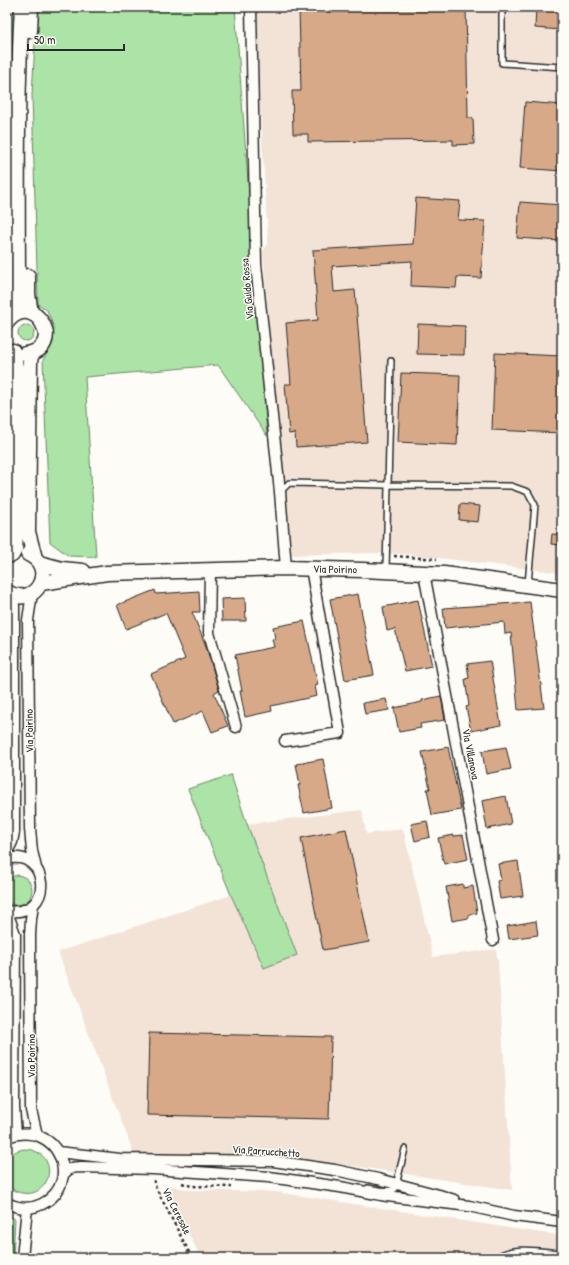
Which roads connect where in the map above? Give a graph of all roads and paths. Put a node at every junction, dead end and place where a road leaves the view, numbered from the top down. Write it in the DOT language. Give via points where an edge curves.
graph roads {
  1 [pos="22,7"];
  2 [pos="32,7"];
  3 [pos="251,7"];
  4 [pos="502,7"];
  5 [pos="562,67"];
  6 [pos="31,313"];
  7 [pos="12,318"];
  8 [pos="10,347"];
  9 [pos="32,353"];
  10 [pos="391,361"];
  11 [pos="388,485"];
  12 [pos="280,492"];
  13 [pos="10,556"];
  14 [pos="37,561"];
  15 [pos="286,568"];
  16 [pos="311,568"];
  17 [pos="210,570"];
  18 [pos="386,571"];
  19 [pos="107,573"];
  20 [pos="424,573"];
  21 [pos="528,585"];
  22 [pos="36,588"];
  23 [pos="562,590"];
  24 [pos="9,593"];
  25 [pos="236,727"];
  26 [pos="285,741"];
  27 [pos="7,852"];
  28 [pos="7,859"];
  29 [pos="36,868"];
  30 [pos="33,905"];
  31 [pos="7,912"];
  32 [pos="494,940"];
  33 [pos="37,1134"];
  34 [pos="11,1136"];
  35 [pos="405,1149"];
  36 [pos="58,1152"];
  37 [pos="154,1174"];
  38 [pos="63,1175"];
  39 [pos="160,1179"];
  40 [pos="179,1182"];
  41 [pos="397,1184"];
  42 [pos="324,1185"];
  43 [pos="238,1187"];
  44 [pos="7,1203"];
  45 [pos="469,1206"];
  46 [pos="27,1208"];
  47 [pos="562,1222"];
  48 [pos="562,1253"];
  49 [pos="22,1258"];
  50 [pos="192,1258"];
  51 [pos="497,1258"];
  1 -- 7 [label="street" via="19,46 18,304"];
  2 -- 6 [label="street" via="28,50 26,160 28,294"];
  3 -- 12 [label="street, Via Guido Rossa" via="256,264"];
  4 -- 5 [label="lane" via="502,62"];
  6 -- 7 [label="street" via="24,312"];
  6 -- 9 [label="street" via="42,320 46,332 43,345"];
  8 -- 9 [label="street" via="26,354"];
  8 -- 13 [label="street" via="16,367 16,532 15,548"];
  9 -- 14 [label="street" via="28,532"];
  10 -- 11 [label="lane"];
  11 -- 12 [label="lane" via="289,483"];
  11 -- 18 [label="lane"];
  11 -- 21 [label="lane" via="511,486 528,492 535,504"];
  12 -- 15 [label="street, Via Guido Rossa"];
  13 -- 14 [label="street, Via Poirino" via="24,553"];
  14 -- 19 [label="street, Via Poirino" via="62,569"];
  14 -- 22 [label="street" via="42,576"];
  15 -- 16 [label="street, Via Poirino"];
  15 -- 17 [label="street, Via Poirino"];
  16 -- 18 [label="street, Via Poirino"];
  16 -- 26 [label="street" via="340,733"];
  17 -- 19 [label="street, Via Poirino"];
  17 -- 25 [label="street" via="209,633"];
  18 -- 20 [label="street, Via Poirino"];
  19 -- 22 [label="street, Via Poirino"];
  20 -- 21 [label="street, Via Poirino"];
  20 -- 32 [label="street, Via Villanova"];
  21 -- 23 [label="street, Via Poirino"];
  22 -- 24 [label="street" via="25,596"];
  22 -- 29 [label="street, Via Poirino" via="28,618 30,829"];
  24 -- 27 [label="street, Via Poirino" via="14,605 14,832"];
  28 -- 29 [label="street" via="21,858"];
  29 -- 30 [label="street, Via Poirino" via="42,883 41,892"];
  30 -- 31 [label="street" via="21,912"];
  30 -- 33 [label="street, Via Poirino" via="30,935 31,1110"];
  31 -- 34 [label="street, Via Poirino" via="15,934 14,1107"];
  33 -- 34 [label="street"];
  33 -- 36 [label="street" via="46,1139"];
  35 -- 41 [label="lane"];
  36 -- 38 [label="street" via="63,1165"];
  36 -- 41 [label="street, Via Parrucchetto" via="120,1159 273,1161 335,1170"];
  37 -- 38 [label="street, Via Parrucchetto" via="72,1167"];
  37 -- 39 [label="path"];
  37 -- 42 [label="street, Via Parrucchetto" via="269,1177"];
  37 -- 50 [label="path, Via Ceresole" via="154,1184"];
  38 -- 46 [label="street" via="60,1185 50,1198 37,1206"];
  40 -- 43 [label="path" via="191,1186"];
  41 -- 42 [label="lane" via="393,1191 336,1183"];
  41 -- 45 [label="street, Via Parrucchetto"];
  42 -- 45 [label="street, Via Parrucchetto"];
  44 -- 46 [label="street"];
  45 -- 47 [label="street, Via Parrucchetto" via="514,1216"];
  46 -- 49 [label="street"];
  48 -- 51 [label="lane" via="529,1250 501,1254"];
}
